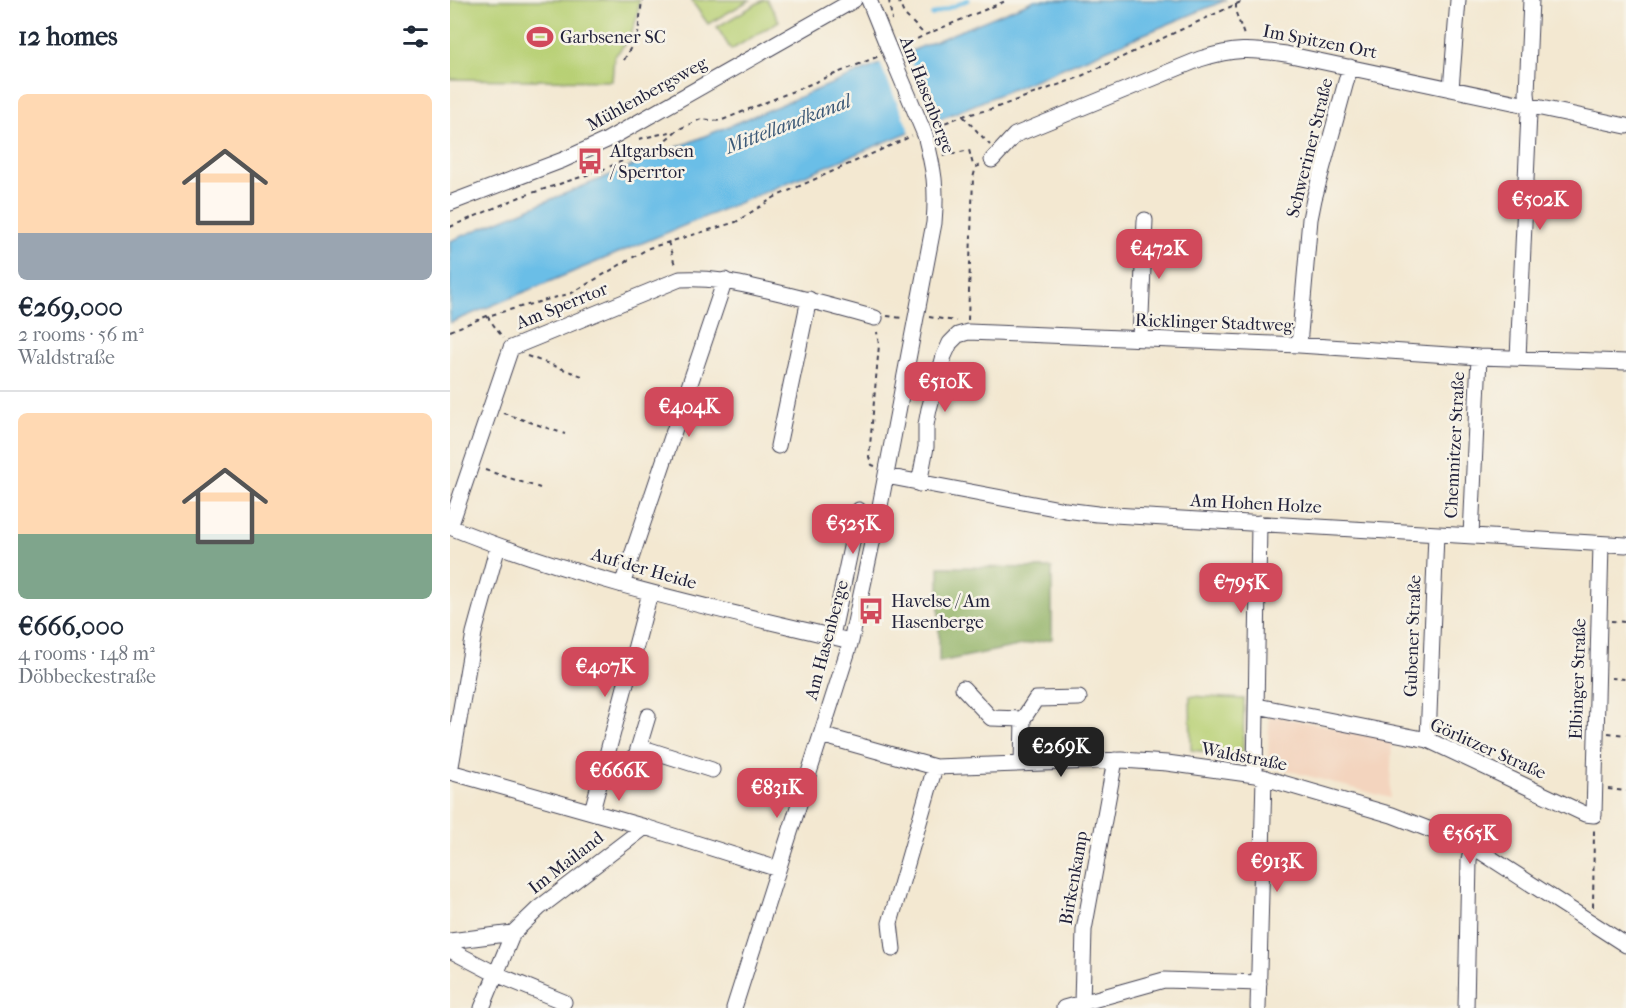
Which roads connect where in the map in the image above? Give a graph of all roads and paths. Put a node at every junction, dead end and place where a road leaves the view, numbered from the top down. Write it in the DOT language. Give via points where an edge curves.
graph roads {
  1 [pos="642,0"];
  2 [pos="854,0"];
  3 [pos="868,0"];
  4 [pos="889,0"];
  5 [pos="898,0"];
  6 [pos="1008,0"];
  7 [pos="1245,0"];
  8 [pos="1458,0"];
  9 [pos="1531,0"];
  10 [pos="1236,4"];
  11 [pos="891,25"];
  12 [pos="925,35"];
  13 [pos="1246,42"];
  14 [pos="892,49"];
  15 [pos="624,60"];
  16 [pos="1350,67"];
  17 [pos="1451,89"];
  18 [pos="1528,105"];
  19 [pos="962,116"];
  20 [pos="950,120"];
  21 [pos="1626,126"];
  22 [pos="677,130"];
  23 [pos="909,137"];
  24 [pos="643,138"];
  25 [pos="943,156"];
  26 [pos="995,157"];
  27 [pos="973,165"];
  28 [pos="450,203"];
  29 [pos="1145,220"];
  30 [pos="450,227"];
  31 [pos="668,242"];
  32 [pos="675,265"];
  33 [pos="725,280"];
  34 [pos="809,299"];
  35 [pos="486,316"];
  36 [pos="890,316"];
  37 [pos="934,317"];
  38 [pos="874,318"];
  39 [pos="901,318"];
  40 [pos="962,327"];
  41 [pos="450,331"];
  42 [pos="1140,339"];
  43 [pos="506,342"];
  44 [pos="1299,345"];
  45 [pos="526,356"];
  46 [pos="1479,357"];
  47 [pos="1518,358"];
  48 [pos="1626,362"];
  49 [pos="585,377"];
  50 [pos="495,410"];
  51 [pos="565,434"];
  52 [pos="778,446"];
  53 [pos="476,467"];
  54 [pos="881,472"];
  55 [pos="919,484"];
  56 [pos="540,488"];
  57 [pos="859,510"];
  58 [pos="1259,523"];
  59 [pos="450,527"];
  60 [pos="1436,534"];
  61 [pos="1471,536"];
  62 [pos="1601,544"];
  63 [pos="1626,545"];
  64 [pos="498,546"];
  65 [pos="622,585"];
  66 [pos="650,593"];
  67 [pos="1605,620"];
  68 [pos="1626,622"];
  69 [pos="832,636"];
  70 [pos="851,641"];
  71 [pos="1604,677"];
  72 [pos="1626,679"];
  73 [pos="963,688"];
  74 [pos="1079,698"];
  75 [pos="1257,706"];
  76 [pos="648,716"];
  77 [pos="1023,719"];
  78 [pos="1602,733"];
  79 [pos="821,735"];
  80 [pos="1626,735"];
  81 [pos="1428,740"];
  82 [pos="640,747"];
  83 [pos="605,760"];
  84 [pos="1115,760"];
  85 [pos="1023,764"];
  86 [pos="935,767"];
  87 [pos="712,770"];
  88 [pos="450,772"];
  89 [pos="1259,776"];
  90 [pos="1600,788"];
  91 [pos="1626,791"];
  92 [pos="592,811"];
  93 [pos="1594,816"];
  94 [pos="645,827"];
  95 [pos="1472,846"];
  96 [pos="778,869"];
  97 [pos="1592,923"];
  98 [pos="513,933"];
  99 [pos="450,941"];
  100 [pos="1626,945"];
  101 [pos="892,949"];
  102 [pos="450,950"];
  103 [pos="496,974"];
  104 [pos="1259,983"];
  105 [pos="564,1002"];
  106 [pos="1082,1003"];
  107 [pos="482,1008"];
  108 [pos="734,1008"];
  109 [pos="1064,1008"];
  110 [pos="1258,1008"];
  111 [pos="1466,1008"];
  1 -- 15 [label="path" via="638,34"];
  2 -- 28 [label="street, Mühlenbergsweg" via="607,140"];
  3 -- 14 [label="street, Am Hasenberge"];
  4 -- 11 [label="path"];
  5 -- 12 [label="path" via="904,14"];
  6 -- 12 [label="path"];
  7 -- 10 [label="path"];
  8 -- 17 [label="street"];
  9 -- 18 [label="street"];
  10 -- 13 [label="path"];
  10 -- 19 [label="path" via="1077,78"];
  12 -- 14 [label="path"];
  14 -- 22 [label="path" via="720,121 701,118"];
  14 -- 54 [label="street, Am Hasenberge, bridge" via="925,135 936,194"];
  16 -- 17 [label="street, Im Spitzen Ort"];
  16 -- 26 [label="street, Im Spitzen Ort" via="1276,52 1222,52 1015,135"];
  16 -- 44 [label="street, Schweriner Straße" via="1310,219"];
  17 -- 18 [label="street, Im Spitzen Ort"];
  18 -- 21 [label="street, Im Spitzen Ort"];
  18 -- 47 [label="street"];
  19 -- 20 [label="path"];
  19 -- 26 [label="path"];
  22 -- 24 [label="path"];
  22 -- 30 [label="path" via="661,144 612,165"];
  23 -- 31 [label="path" via="775,197 736,222"];
  25 -- 27 [label="path" via="969,150"];
  26 -- 40 [label="path" via="976,167 973,178"];
  29 -- 42 [label="street"];
  31 -- 32 [label="path"];
  31 -- 35 [label="path" via="649,248 572,292"];
  33 -- 34 [label="street, Am Sperrtor"];
  33 -- 59 [label="street, Am Sperrtor" via="680,279 511,348"];
  33 -- 65 [label="street"];
  34 -- 38 [label="street, Am Sperrtor"];
  34 -- 52 [label="street"];
  35 -- 41 [label="path"];
  35 -- 43 [label="path"];
  36 -- 39 [label="path"];
  37 -- 40 [label="path"];
  38 -- 54 [label="path" via="879,345 869,457"];
  40 -- 42 [label="street, Ricklinger Stadtweg"];
  40 -- 55 [label="street" via="944,356 929,409"];
  42 -- 44 [label="street, Ricklinger Stadtweg"];
  44 -- 46 [label="street, Ricklinger Stadtweg"];
  45 -- 49 [label="path"];
  46 -- 47 [label="street, Ricklinger Stadtweg"];
  46 -- 61 [label="street, Chemnitzer Straße"];
  47 -- 48 [label="street, Ricklinger Stadtweg"];
  50 -- 51 [label="path"];
  53 -- 56 [label="path"];
  54 -- 55 [label="street, Am Hohen Holze"];
  54 -- 70 [label="street, Am Hasenberge"];
  55 -- 58 [label="street, Am Hohen Holze" via="1065,510"];
  57 -- 69 [label="street"];
  58 -- 60 [label="street, Am Hohen Holze"];
  58 -- 75 [label="street"];
  59 -- 64 [label="street, Auf der Heide"];
  60 -- 61 [label="street, Am Hohen Holze"];
  60 -- 81 [label="street, Gubener Straße"];
  61 -- 62 [label="street, Am Hohen Holze"];
  62 -- 63 [label="street, Am Hohen Holze"];
  62 -- 93 [label="street, Elbinger Straße"];
  64 -- 65 [label="street, Auf der Heide"];
  64 -- 88 [label="street" via="474,633"];
  65 -- 66 [label="street, Auf der Heide"];
  66 -- 69 [label="street, Auf der Heide"];
  66 -- 83 [label="street"];
  67 -- 68 [label="path"];
  69 -- 70 [label="street, Auf der Heide"];
  70 -- 79 [label="street, Am Hasenberge"];
  71 -- 72 [label="path"];
  73 -- 77 [label="street" via="991,718"];
  74 -- 77 [label="street" via="1036,699"];
  75 -- 81 [label="street, Görlitzer Straße"];
  75 -- 89 [label="street"];
  76 -- 82 [label="street"];
  77 -- 85 [label="street"];
  78 -- 80 [label="path"];
  79 -- 86 [label="street, Waldstraße"];
  79 -- 96 [label="street, Am Hasenberge"];
  81 -- 93 [label="street, Görlitzer Straße"];
  82 -- 83 [label="street" via="635,764 630,767"];
  82 -- 87 [label="street"];
  83 -- 92 [label="street"];
  84 -- 85 [label="street, Waldstraße"];
  84 -- 89 [label="street, Waldstraße"];
  84 -- 106 [label="street, Birkenkamp" via="1084,930"];
  85 -- 86 [label="street, Waldstraße"];
  86 -- 101 [label="street" via="890,923"];
  88 -- 92 [label="street"];
  89 -- 95 [label="street, Waldstraße" via="1392,815"];
  89 -- 104 [label="street"];
  90 -- 91 [label="path"];
  92 -- 94 [label="street"];
  93 -- 97 [label="path"];
  94 -- 96 [label="street"];
  94 -- 98 [label="street, Im Mailand" via="539,908"];
  95 -- 97 [label="street, Waldstraße"];
  95 -- 111 [label="street"];
  96 -- 108 [label="street, Am Hasenberge"];
  97 -- 100 [label="street, Waldstraße"];
  98 -- 99 [label="street"];
  98 -- 103 [label="street, Im Mailand"];
  102 -- 103 [label="street"];
  103 -- 105 [label="street"];
  103 -- 107 [label="street, Im Mailand"];
  104 -- 106 [label="street" via="1164,980"];
  104 -- 110 [label="street"];
  106 -- 109 [label="street"];
}
